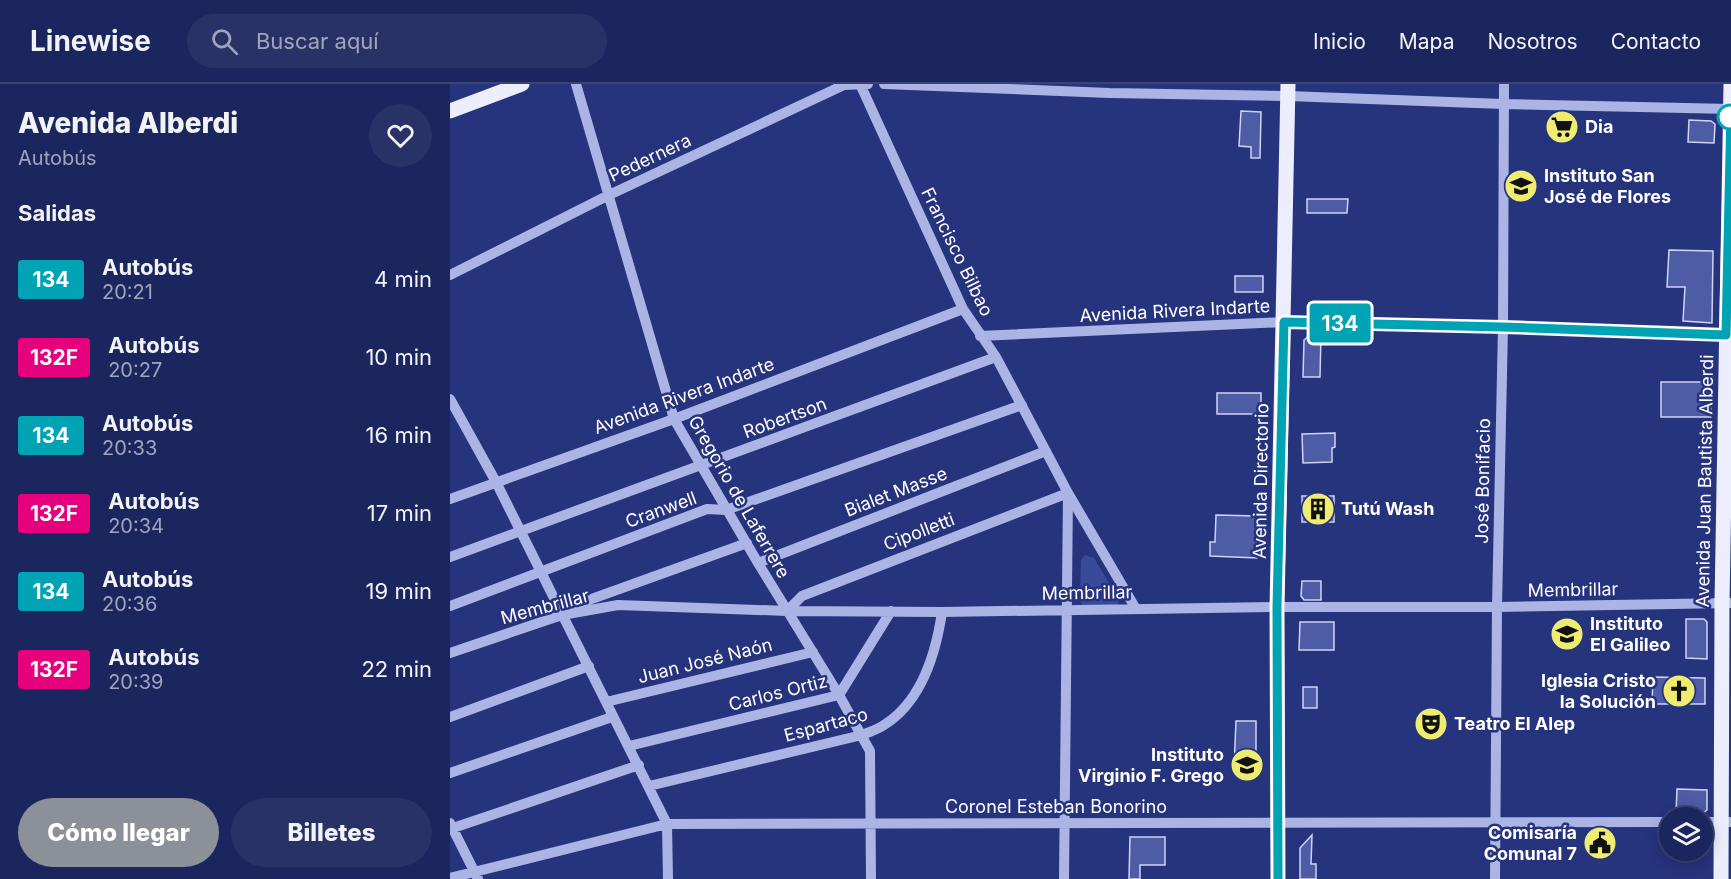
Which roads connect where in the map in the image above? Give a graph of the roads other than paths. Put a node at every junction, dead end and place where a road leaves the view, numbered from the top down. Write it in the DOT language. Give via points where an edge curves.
graph roads {
  1 [pos="522,84"];
  2 [pos="576,84"];
  3 [pos="860,84"];
  4 [pos="868,84"];
  5 [pos="884,84"];
  6 [pos="1504,84"];
  7 [pos="1731,84"];
  8 [pos="1108,89"];
  9 [pos="1288,90"];
  10 [pos="1503,104"];
  11 [pos="1731,109"];
  12 [pos="450,111"];
  13 [pos="609,195"];
  14 [pos="450,275"];
  15 [pos="963,309"];
  16 [pos="1284,322"];
  17 [pos="1503,327"];
  18 [pos="1729,335"];
  19 [pos="980,336"];
  20 [pos="996,357"];
  21 [pos="450,399"];
  22 [pos="1022,405"];
  23 [pos="674,419"];
  24 [pos="1046,451"];
  25 [pos="701,466"];
  26 [pos="496,482"];
  27 [pos="1068,492"];
  28 [pos="450,499"];
  29 [pos="726,510"];
  30 [pos="520,531"];
  31 [pos="747,543"];
  32 [pos="450,557"];
  33 [pos="758,563"];
  34 [pos="540,573"];
  35 [pos="1726,603"];
  36 [pos="450,606"];
  37 [pos="1277,607"];
  38 [pos="1497,608"];
  39 [pos="1136,609"];
  40 [pos="1066,610"];
  41 [pos="787,611"];
  42 [pos="891,611"];
  43 [pos="942,612"];
  44 [pos="562,615"];
  45 [pos="813,652"];
  46 [pos="450,653"];
  47 [pos="589,666"];
  48 [pos="839,695"];
  49 [pos="606,702"];
  50 [pos="450,717"];
  51 [pos="612,717"];
  52 [pos="862,735"];
  53 [pos="629,746"];
  54 [pos="639,765"];
  55 [pos="450,773"];
  56 [pos="649,786"];
  57 [pos="1726,821"];
  58 [pos="1278,822"];
  59 [pos="1659,822"];
  60 [pos="1494,823"];
  61 [pos="667,824"];
  62 [pos="870,824"];
  63 [pos="1064,824"];
  64 [pos="452,825"];
  65 [pos="477,875"];
  66 [pos="450,878"];
  67 [pos="668,879"];
  68 [pos="871,879"];
  69 [pos="1064,879"];
  70 [pos="1278,879"];
  71 [pos="1495,879"];
  72 [pos="1721,879"];
  1 -- 12 [label="main road"];
  2 -- 13 [label="street, Gregorio de Laferrere"];
  3 -- 4 [label="street, Pedernera"];
  3 -- 13 [label="street, Pedernera" via="844,85"];
  3 -- 15 [label="street, Francisco Bilbao"];
  5 -- 8 [label="street"];
  6 -- 10 [label="street, José Bonifacio"];
  7 -- 11 [label="main road, Avenida Juan Bautista Alberdi"];
  8 -- 9 [label="street"];
  9 -- 10 [label="street"];
  9 -- 16 [label="main road, Avenida Directorio"];
  10 -- 11 [label="street"];
  10 -- 17 [label="street, José Bonifacio"];
  11 -- 18 [label="main road, Avenida Juan Bautista Alberdi"];
  13 -- 14 [label="street, Pedernera"];
  13 -- 23 [label="street, Gregorio de Laferrere"];
  15 -- 19 [label="street, Francisco Bilbao"];
  15 -- 23 [label="street, Avenida Rivera Indarte"];
  16 -- 17 [label="street, Avenida Rivera Indarte"];
  16 -- 19 [label="street, Avenida Rivera Indarte"];
  16 -- 37 [label="main road, Avenida Directorio"];
  17 -- 18 [label="street, Avenida Rivera Indarte"];
  17 -- 38 [label="street, José Bonifacio"];
  18 -- 35 [label="main road, Avenida Juan Bautista Alberdi"];
  19 -- 20 [label="street, Francisco Bilbao"];
  20 -- 22 [label="street, Francisco Bilbao"];
  20 -- 25 [label="street, Robertson"];
  21 -- 26 [label="street"];
  22 -- 24 [label="street, Francisco Bilbao"];
  22 -- 29 [label="street, Cranwell"];
  23 -- 25 [label="street, Gregorio de Laferrere"];
  23 -- 26 [label="street, Avenida Rivera Indarte"];
  24 -- 27 [label="street, Francisco Bilbao"];
  24 -- 33 [label="street, Bialet Masse"];
  25 -- 29 [label="street, Gregorio de Laferrere"];
  25 -- 30 [label="street, Robertson"];
  26 -- 28 [label="street, Avenida Rivera Indarte"];
  26 -- 30 [label="street"];
  27 -- 39 [label="street, Francisco Bilbao"];
  27 -- 40 [label="street, Francisco Bilbao"];
  27 -- 41 [label="street, Cipolletti" via="802,596"];
  29 -- 31 [label="street, Gregorio de Laferrere"];
  29 -- 34 [label="street, Cranwell" via="707,509"];
  30 -- 32 [label="street, Robertson"];
  30 -- 34 [label="street"];
  31 -- 33 [label="street, Gregorio de Laferrere"];
  31 -- 44 [label="street" via="586,601"];
  33 -- 41 [label="street, Gregorio de Laferrere"];
  34 -- 36 [label="street, Cranwell"];
  34 -- 44 [label="street"];
  35 -- 38 [label="street, Membrillar"];
  35 -- 57 [label="main road, Avenida Juan Bautista Alberdi"];
  37 -- 38 [label="street, Membrillar"];
  37 -- 39 [label="street, Membrillar"];
  37 -- 58 [label="main road, Avenida Directorio"];
  38 -- 60 [label="street, José Bonifacio"];
  39 -- 40 [label="street, Membrillar"];
  40 -- 43 [label="street, Membrillar"];
  40 -- 63 [label="street, Francisco Bilbao"];
  41 -- 42 [label="street, Membrillar"];
  41 -- 44 [label="street, Membrillar" via="618,605"];
  41 -- 45 [label="street, Gregorio de Laferrere"];
  42 -- 43 [label="street, Membrillar"];
  42 -- 48 [label="street, Carlos Ortiz"];
  43 -- 52 [label="street, Espartaco" via="938,641 923,678 901,712"];
  44 -- 46 [label="street, Membrillar"];
  44 -- 47 [label="street"];
  45 -- 48 [label="street, Gregorio de Laferrere"];
  45 -- 49 [label="street, Juan José Naón"];
  47 -- 49 [label="street"];
  47 -- 50 [label="street"];
  48 -- 52 [label="street, Gregorio de Laferrere"];
  48 -- 53 [label="street, Carlos Ortiz"];
  49 -- 51 [label="street"];
  51 -- 53 [label="street"];
  51 -- 55 [label="street"];
  52 -- 56 [label="street, Espartaco"];
  52 -- 62 [label="street, Gregorio de Laferrere" via="870,751"];
  53 -- 54 [label="street"];
  54 -- 56 [label="street"];
  54 -- 64 [label="street"];
  56 -- 61 [label="street"];
  57 -- 72 [label="main road, Avenida Juan Bautista Alberdi"];
  58 -- 60 [label="street, Coronel Esteban Bonorino"];
  58 -- 63 [label="street, Coronel Esteban Bonorino"];
  58 -- 70 [label="main road, Avenida Directorio"];
  59 -- 60 [label="street, Coronel Esteban Bonorino"];
  60 -- 71 [label="street, José Bonifacio"];
  61 -- 62 [label="street, Coronel Esteban Bonorino"];
  61 -- 65 [label="street, Coronel Esteban Bonorino"];
  61 -- 67 [label="street"];
  62 -- 63 [label="street, Coronel Esteban Bonorino"];
  62 -- 68 [label="street, Gregorio de Laferrere"];
  63 -- 69 [label="street, Francisco Bilbao"];
  64 -- 65 [label="street"];
  65 -- 66 [label="street, Coronel Esteban Bonorino"];
}
